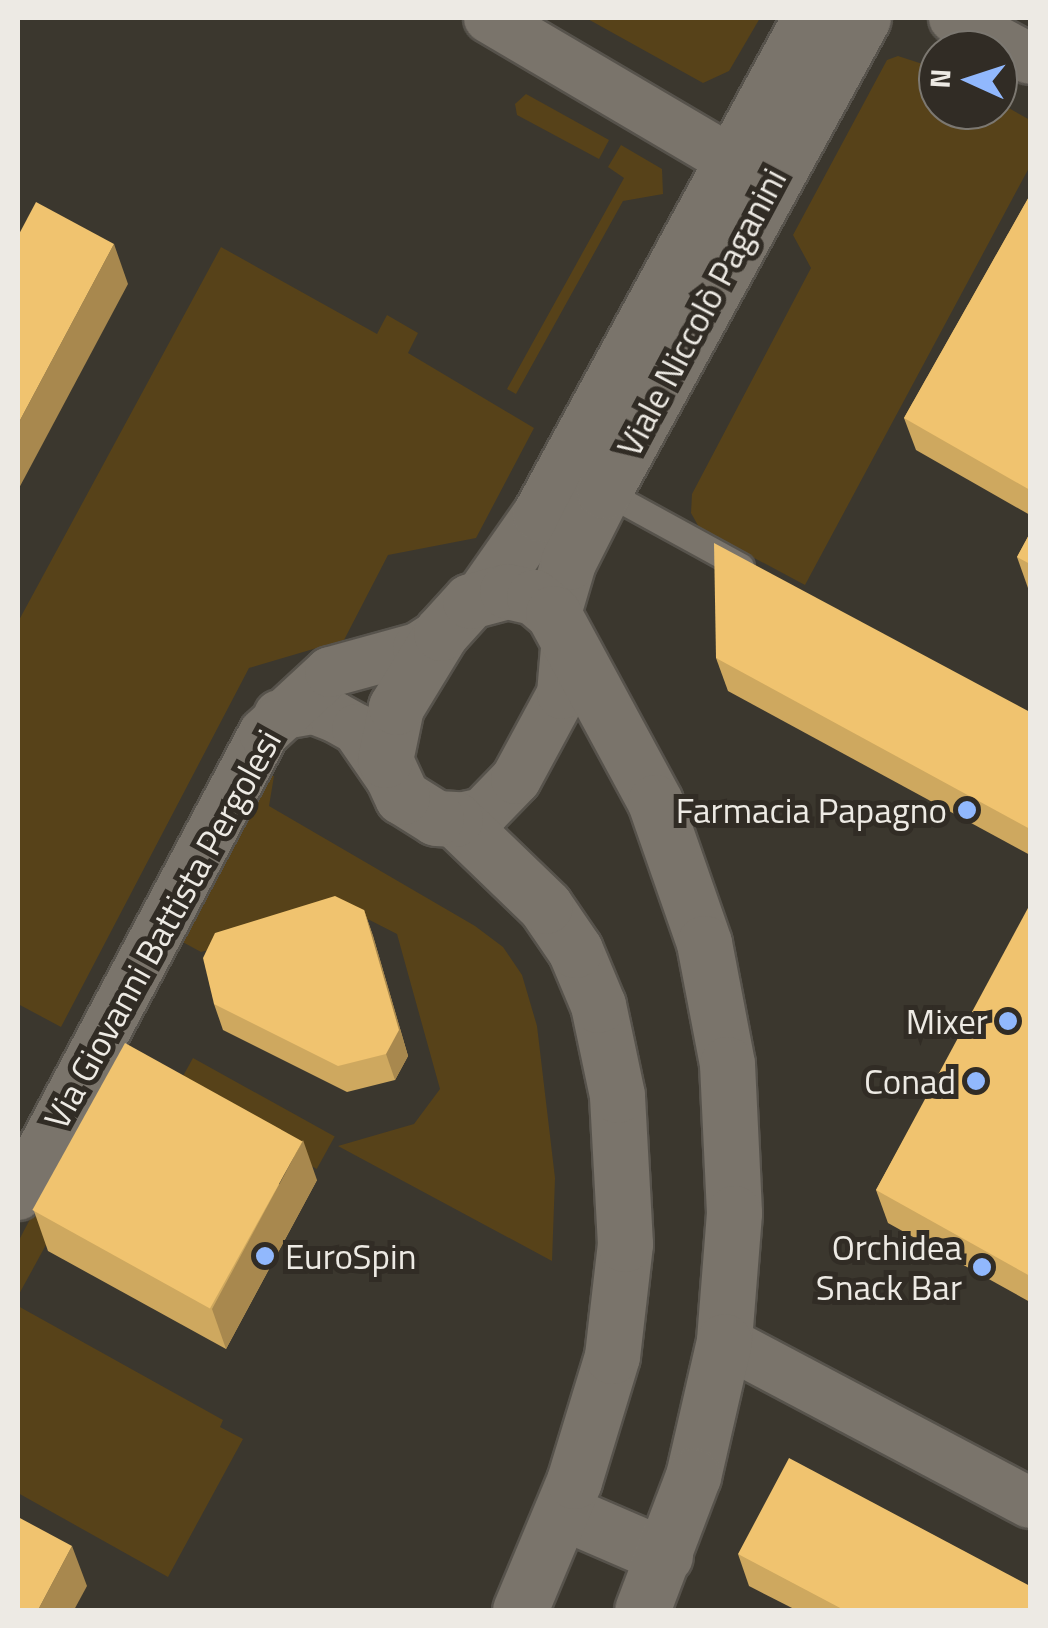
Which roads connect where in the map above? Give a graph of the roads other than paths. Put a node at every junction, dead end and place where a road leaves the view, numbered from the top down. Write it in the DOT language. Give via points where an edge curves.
graph roads {
  1 [pos="489,18"];
  2 [pos="810,18"];
  3 [pos="863,18"];
  4 [pos="954,18"];
  5 [pos="1030,59"];
  6 [pos="732,161"];
  7 [pos="604,491"];
  8 [pos="765,578"];
  9 [pos="484,594"];
  10 [pos="560,631"];
  11 [pos="441,633"];
  12 [pos="279,715"];
  13 [pos="390,777"];
  14 [pos="454,819"];
  15 [pos="18,1195"];
  16 [pos="724,1340"];
  17 [pos="1030,1503"];
  18 [pos="564,1512"];
  19 [pos="665,1556"];
  20 [pos="520,1610"];
  21 [pos="642,1610"];
  1 -- 6 [label="street"];
  2 -- 6 [label="street, Viale Niccolò Paganini"];
  3 -- 7 [label="street, Viale Niccolò Paganini"];
  4 -- 5 [label="street"];
  6 -- 9 [label="street, Viale Niccolò Paganini" via="540,514"];
  7 -- 8 [label="lane"];
  7 -- 10 [label="street, Viale Niccolò Paganini" via="568,562"];
  9 -- 10 [label="street" via="534,597"];
  9 -- 11 [label="street, Viale Niccolò Paganini" via="458,610"];
  10 -- 14 [label="street, Viale Niccolò Paganini" via="562,694 516,779 483,813"];
  10 -- 16 [label="street" via="661,816 713,979 734,1182"];
  11 -- 12 [label="street, Via Giovanni Battista Pergolesi" via="418,648 330,672"];
  11 -- 13 [label="street, Viale Niccolò Paganini" via="391,720 385,760"];
  12 -- 13 [label="street, Via Giovanni Battista Pergolesi" via="314,710 335,716 357,729"];
  12 -- 15 [label="street, Via Giovanni Battista Pergolesi" via="247,760"];
  13 -- 14 [label="street" via="416,810"];
  14 -- 18 [label="street" via="520,878 575,950 598,1005 617,1095 625,1199 620,1303 599,1408"];
  16 -- 17 [label="street"];
  16 -- 19 [label="street" via="700,1451"];
  18 -- 19 [label="street"];
  18 -- 20 [label="street"];
  19 -- 21 [label="street"];
}
